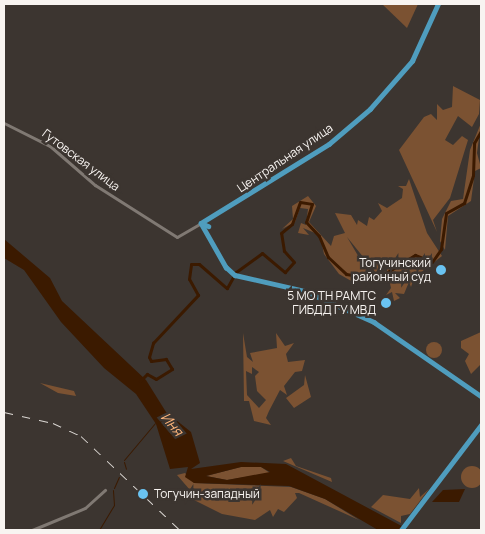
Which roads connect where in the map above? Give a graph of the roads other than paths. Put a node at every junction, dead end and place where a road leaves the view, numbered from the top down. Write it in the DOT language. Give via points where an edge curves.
graph roads {
  1 [pos="438,4"];
  2 [pos="4,123"];
  3 [pos="210,216"];
  4 [pos="202,223"];
  5 [pos="208,226"];
  6 [pos="207,233"];
  7 [pos="481,396"];
  8 [pos="481,425"];
  9 [pos="105,490"];
  10 [pos="32,530"];
  11 [pos="401,530"];
  1 -- 3 [label="main road, Центральная улица" via="412,61 370,110 328,144"];
  2 -- 4 [label="street, Гутовская улица" via="50,146 96,185 170,232 183,236"];
  3 -- 4 [label="main road, Центральная улица"];
  3 -- 5 [label="main road"];
  4 -- 5 [label="main road"];
  4 -- 6 [label="main road"];
  5 -- 6 [label="main road"];
  6 -- 7 [label="main road" via="230,272 306,291 374,322"];
  8 -- 11 [label="main road"];
  9 -- 10 [label="street" via="85,508"];
}
